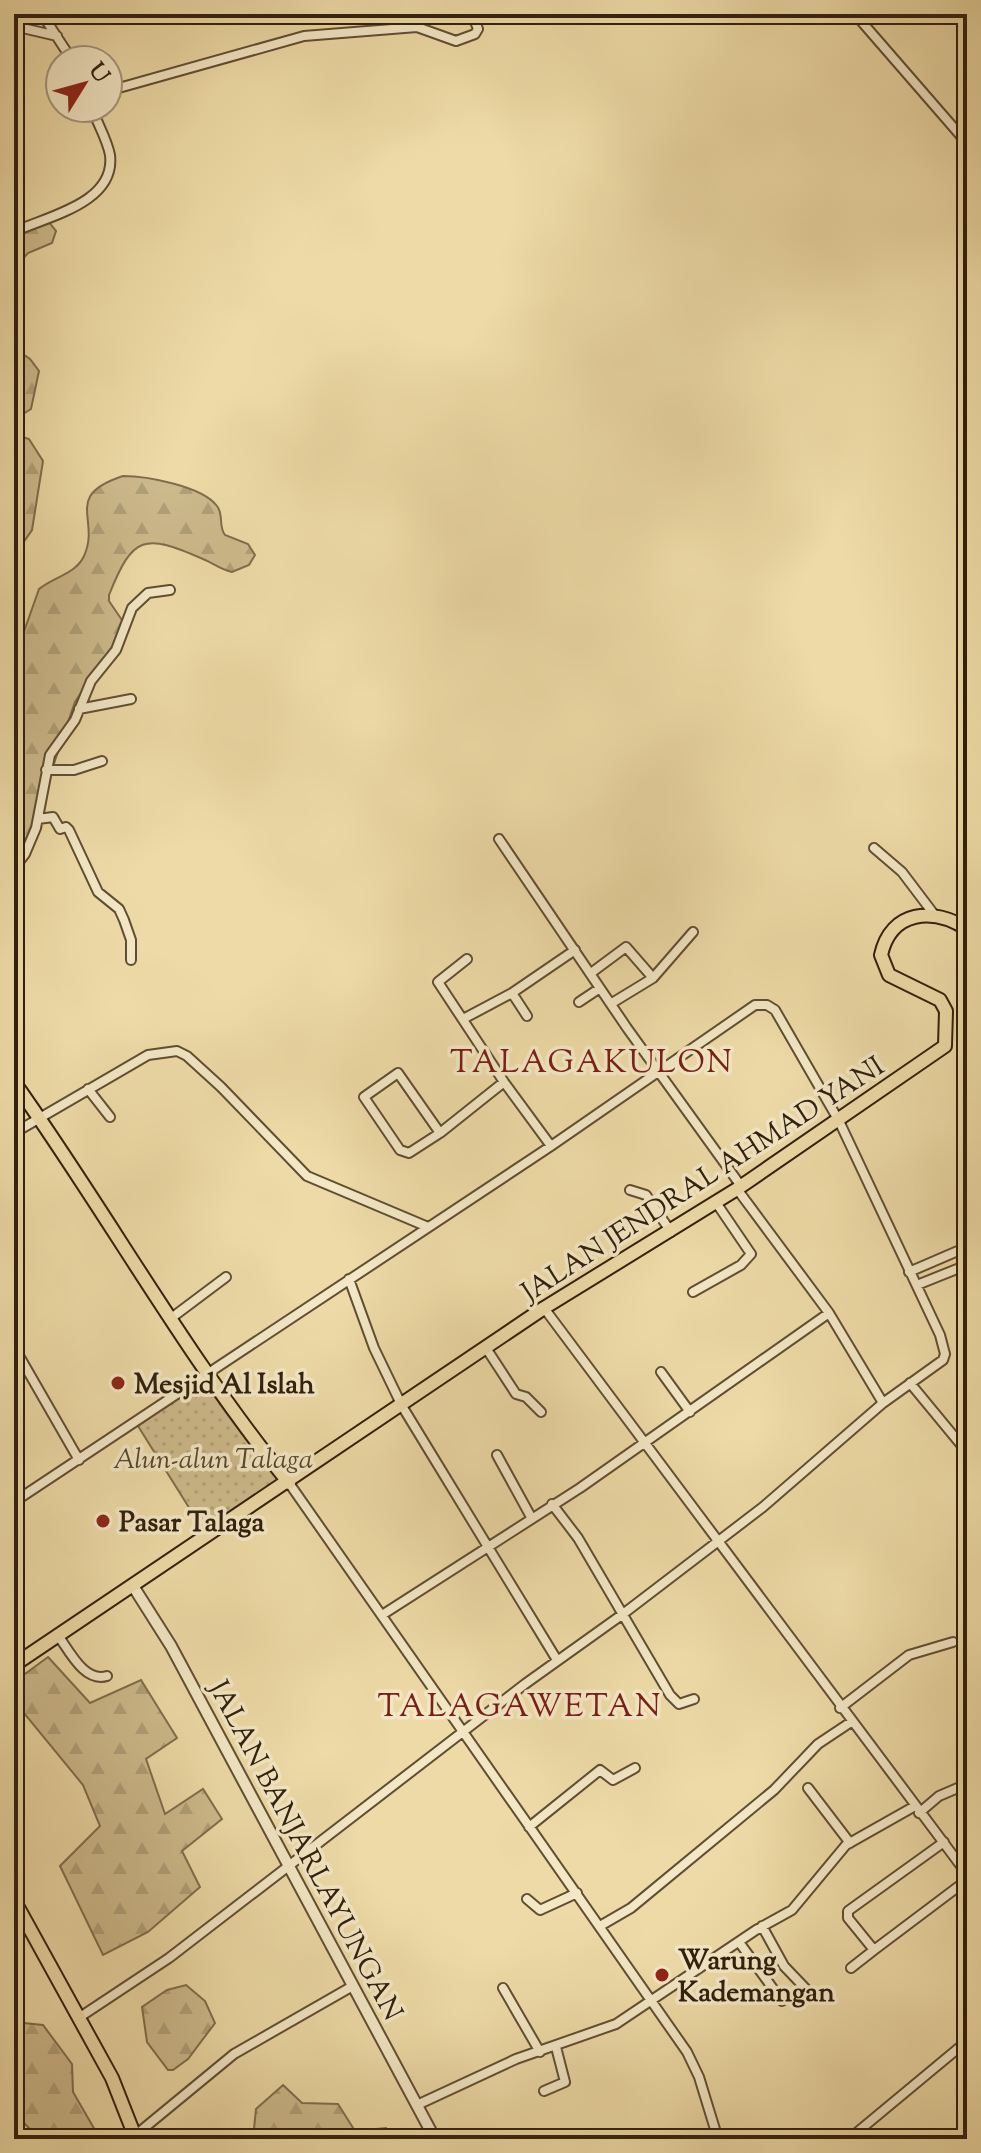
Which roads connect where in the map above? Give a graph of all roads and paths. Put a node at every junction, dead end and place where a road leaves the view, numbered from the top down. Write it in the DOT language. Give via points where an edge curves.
graph roads {
  1 [pos="42,14"];
  2 [pos="472,14"];
  3 [pos="855,14"];
  4 [pos="14,26"];
  5 [pos="57,36"];
  6 [pos="62,44"];
  7 [pos="124,87"];
  8 [pos="98,124"];
  9 [pos="967,143"];
  10 [pos="14,232"];
  11 [pos="170,590"];
  12 [pos="131,699"];
  13 [pos="79,709"];
  14 [pos="102,761"];
  15 [pos="46,770"];
  16 [pos="38,819"];
  17 [pos="499,839"];
  18 [pos="874,848"];
  19 [pos="14,868"];
  20 [pos="933,913"];
  21 [pos="967,929"];
  22 [pos="693,932"];
  23 [pos="575,950"];
  24 [pos="467,959"];
  25 [pos="131,960"];
  26 [pos="591,973"];
  27 [pos="653,978"];
  28 [pos="600,988"];
  29 [pos="512,993"];
  30 [pos="579,1002"];
  31 [pos="612,1003"];
  32 [pos="527,1016"];
  33 [pos="463,1019"];
  34 [pos="659,1070"];
  35 [pos="14,1082"];
  36 [pos="504,1082"];
  37 [pos="88,1089"];
  38 [pos="110,1117"];
  39 [pos="40,1119"];
  40 [pos="839,1121"];
  41 [pos="14,1133"];
  42 [pos="440,1133"];
  43 [pos="551,1146"];
  44 [pos="739,1187"];
  45 [pos="630,1190"];
  46 [pos="715,1201"];
  47 [pos="428,1227"];
  48 [pos="671,1232"];
  49 [pos="967,1247"];
  50 [pos="967,1265"];
  51 [pos="909,1272"];
  52 [pos="226,1277"];
  53 [pos="349,1279"];
  54 [pos="917,1285"];
  55 [pos="693,1292"];
  56 [pos="544,1308"];
  57 [pos="829,1313"];
  58 [pos="170,1319"];
  59 [pos="14,1347"];
  60 [pos="486,1348"];
  61 [pos="661,1372"];
  62 [pos="207,1376"];
  63 [pos="910,1383"];
  64 [pos="883,1403"];
  65 [pos="402,1406"];
  66 [pos="541,1412"];
  67 [pos="690,1412"];
  68 [pos="645,1442"];
  69 [pos="967,1452"];
  70 [pos="497,1455"];
  71 [pos="79,1460"];
  72 [pos="289,1483"];
  73 [pos="14,1502"];
  74 [pos="552,1504"];
  75 [pos="531,1517"];
  76 [pos="719,1541"];
  77 [pos="488,1545"];
  78 [pos="133,1586"];
  79 [pos="623,1614"];
  80 [pos="382,1615"];
  81 [pos="57,1634"];
  82 [pos="953,1642"];
  83 [pos="557,1660"];
  84 [pos="14,1665"];
  85 [pos="107,1676"];
  86 [pos="694,1699"];
  87 [pos="840,1708"];
  88 [pos="851,1722"];
  89 [pos="464,1733"];
  90 [pos="635,1768"];
  91 [pos="967,1784"];
  92 [pos="808,1788"];
  93 [pos="917,1810"];
  94 [pos="529,1827"];
  95 [pos="944,1842"];
  96 [pos="850,1843"];
  97 [pos="288,1867"];
  98 [pos="967,1874"];
  99 [pos="967,1880"];
  100 [pos="577,1893"];
  101 [pos="527,1899"];
  102 [pos="14,1900"];
  103 [pos="600,1926"];
  104 [pos="762,1926"];
  105 [pos="739,1942"];
  106 [pos="874,1950"];
  107 [pos="851,1968"];
  108 [pos="351,1987"];
  109 [pos="503,1988"];
  110 [pos="806,1989"];
  111 [pos="782,2001"];
  112 [pos="652,2002"];
  113 [pos="80,2017"];
  114 [pos="967,2041"];
  115 [pos="556,2047"];
  116 [pos="540,2052"];
  117 [pos="544,2091"];
  118 [pos="417,2105"];
  119 [pos="134,2138"];
  120 [pos="435,2139"];
  121 [pos="717,2139"];
  122 [pos="849,2139"];
  1 -- 5 [label="street"];
  2 -- 7 [label="street" via="478,29 456,41 417,27 304,36"];
  3 -- 9 [label="street"];
  4 -- 5 [label="street"];
  5 -- 6 [label="street"];
  8 -- 10 [label="street" via="110,157 93,193 74,208"];
  11 -- 13 [label="street" via="138,599 116,650 91,681"];
  12 -- 13 [label="street"];
  13 -- 15 [label="street"];
  14 -- 15 [label="street" via="74,770"];
  15 -- 16 [label="street"];
  16 -- 19 [label="street"];
  16 -- 25 [label="street" via="53,817 60,829 69,830 98,892 119,909 131,940"];
  17 -- 23 [label="street"];
  18 -- 20 [label="street" via="902,872"];
  20 -- 21 [label="main road"];
  20 -- 40 [label="main road, JALAN JENDRAL AHMAD YANI" via="900,926 888,936 881,955 889,975 940,1000 946,1011 945,1046"];
  22 -- 27 [label="street"];
  23 -- 26 [label="street"];
  23 -- 29 [label="street"];
  24 -- 33 [label="street" via="438,982"];
  26 -- 27 [label="street" via="626,947"];
  26 -- 28 [label="street"];
  27 -- 31 [label="street"];
  28 -- 30 [label="street"];
  28 -- 31 [label="street"];
  29 -- 32 [label="street"];
  29 -- 33 [label="street"];
  31 -- 34 [label="street"];
  33 -- 36 [label="street"];
  34 -- 40 [label="street" via="749,1009 767,1005 775,1010"];
  34 -- 43 [label="street"];
  34 -- 44 [label="street"];
  35 -- 39 [label="main road"];
  36 -- 42 [label="street"];
  36 -- 43 [label="street"];
  37 -- 38 [label="street"];
  37 -- 39 [label="street"];
  37 -- 47 [label="street" via="148,1055 177,1051 221,1087 307,1176"];
  39 -- 41 [label="street"];
  39 -- 58 [label="main road"];
  40 -- 44 [label="main road, JALAN JENDRAL AHMAD YANI"];
  40 -- 51 [label="street"];
  42 -- 42 [label="street" via="404,1153 364,1097 398,1073"];
  43 -- 47 [label="street"];
  44 -- 46 [label="main road, JALAN JENDRAL AHMAD YANI"];
  44 -- 57 [label="street"];
  45 -- 48 [label="street" via="646,1195"];
  46 -- 48 [label="main road, JALAN JENDRAL AHMAD YANI"];
  46 -- 55 [label="street" via="750,1257"];
  47 -- 53 [label="street"];
  48 -- 56 [label="main road, JALAN JENDRAL AHMAD YANI"];
  49 -- 51 [label="street"];
  50 -- 54 [label="street"];
  51 -- 54 [label="street"];
  52 -- 58 [label="street"];
  53 -- 62 [label="street"];
  53 -- 65 [label="street"];
  54 -- 63 [label="street" via="945,1354"];
  56 -- 60 [label="main road, JALAN JENDRAL AHMAD YANI"];
  56 -- 68 [label="street"];
  57 -- 64 [label="street"];
  57 -- 67 [label="street"];
  58 -- 62 [label="main road"];
  59 -- 71 [label="street"];
  60 -- 65 [label="main road, JALAN JENDRAL AHMAD YANI"];
  60 -- 66 [label="street" via="516,1394"];
  61 -- 67 [label="street"];
  62 -- 71 [label="street"];
  62 -- 72 [label="main road"];
  63 -- 64 [label="street"];
  63 -- 69 [label="street"];
  64 -- 76 [label="street"];
  65 -- 72 [label="main road, JALAN JENDRAL AHMAD YANI"];
  65 -- 77 [label="street"];
  67 -- 68 [label="street"];
  68 -- 74 [label="street"];
  68 -- 76 [label="street"];
  70 -- 75 [label="street"];
  71 -- 73 [label="street"];
  72 -- 78 [label="main road, JALAN JENDRAL AHMAD YANI"];
  72 -- 80 [label="street"];
  74 -- 75 [label="street"];
  74 -- 79 [label="street"];
  75 -- 77 [label="street"];
  76 -- 79 [label="street"];
  76 -- 87 [label="street"];
  77 -- 80 [label="street"];
  77 -- 83 [label="street"];
  78 -- 81 [label="main road, JALAN JENDRAL AHMAD YANI"];
  78 -- 97 [label="street, JALAN BANJARLAYUNGAN" via="171,1646"];
  79 -- 83 [label="street"];
  79 -- 86 [label="street" via="674,1701"];
  80 -- 89 [label="street"];
  81 -- 84 [label="main road, JALAN JENDRAL AHMAD YANI"];
  81 -- 85 [label="street" via="88,1674"];
  82 -- 87 [label="street" via="909,1655"];
  83 -- 89 [label="street"];
  87 -- 88 [label="street"];
  88 -- 93 [label="street"];
  88 -- 103 [label="street" via="818,1744 774,1790 639,1902"];
  89 -- 94 [label="street"];
  89 -- 97 [label="street"];
  90 -- 94 [label="street" via="613,1780 600,1770"];
  91 -- 93 [label="street"];
  92 -- 96 [label="street"];
  93 -- 95 [label="street"];
  93 -- 96 [label="street"];
  94 -- 100 [label="street"];
  95 -- 98 [label="street"];
  95 -- 106 [label="street" via="848,1911"];
  96 -- 104 [label="street" via="798,1905"];
  97 -- 108 [label="street, JALAN BANJARLAYUNGAN"];
  97 -- 113 [label="street" via="169,1958"];
  99 -- 106 [label="street"];
  100 -- 101 [label="street" via="540,1910"];
  100 -- 103 [label="street"];
  102 -- 113 [label="main road"];
  103 -- 112 [label="street"];
  104 -- 105 [label="street"];
  104 -- 110 [label="street" via="784,1966"];
  105 -- 111 [label="street"];
  105 -- 112 [label="street"];
  106 -- 107 [label="street"];
  108 -- 118 [label="street, JALAN BANJARLAYUNGAN"];
  108 -- 119 [label="street" via="234,2054"];
  109 -- 116 [label="street"];
  112 -- 115 [label="street" via="616,2024"];
  112 -- 121 [label="street" via="694,2064"];
  113 -- 119 [label="main road" via="112,2078"];
  114 -- 122 [label="street"];
  115 -- 116 [label="street"];
  115 -- 117 [label="street" via="565,2082"];
  116 -- 118 [label="street"];
  118 -- 120 [label="street, JALAN BANJARLAYUNGAN"];
}
